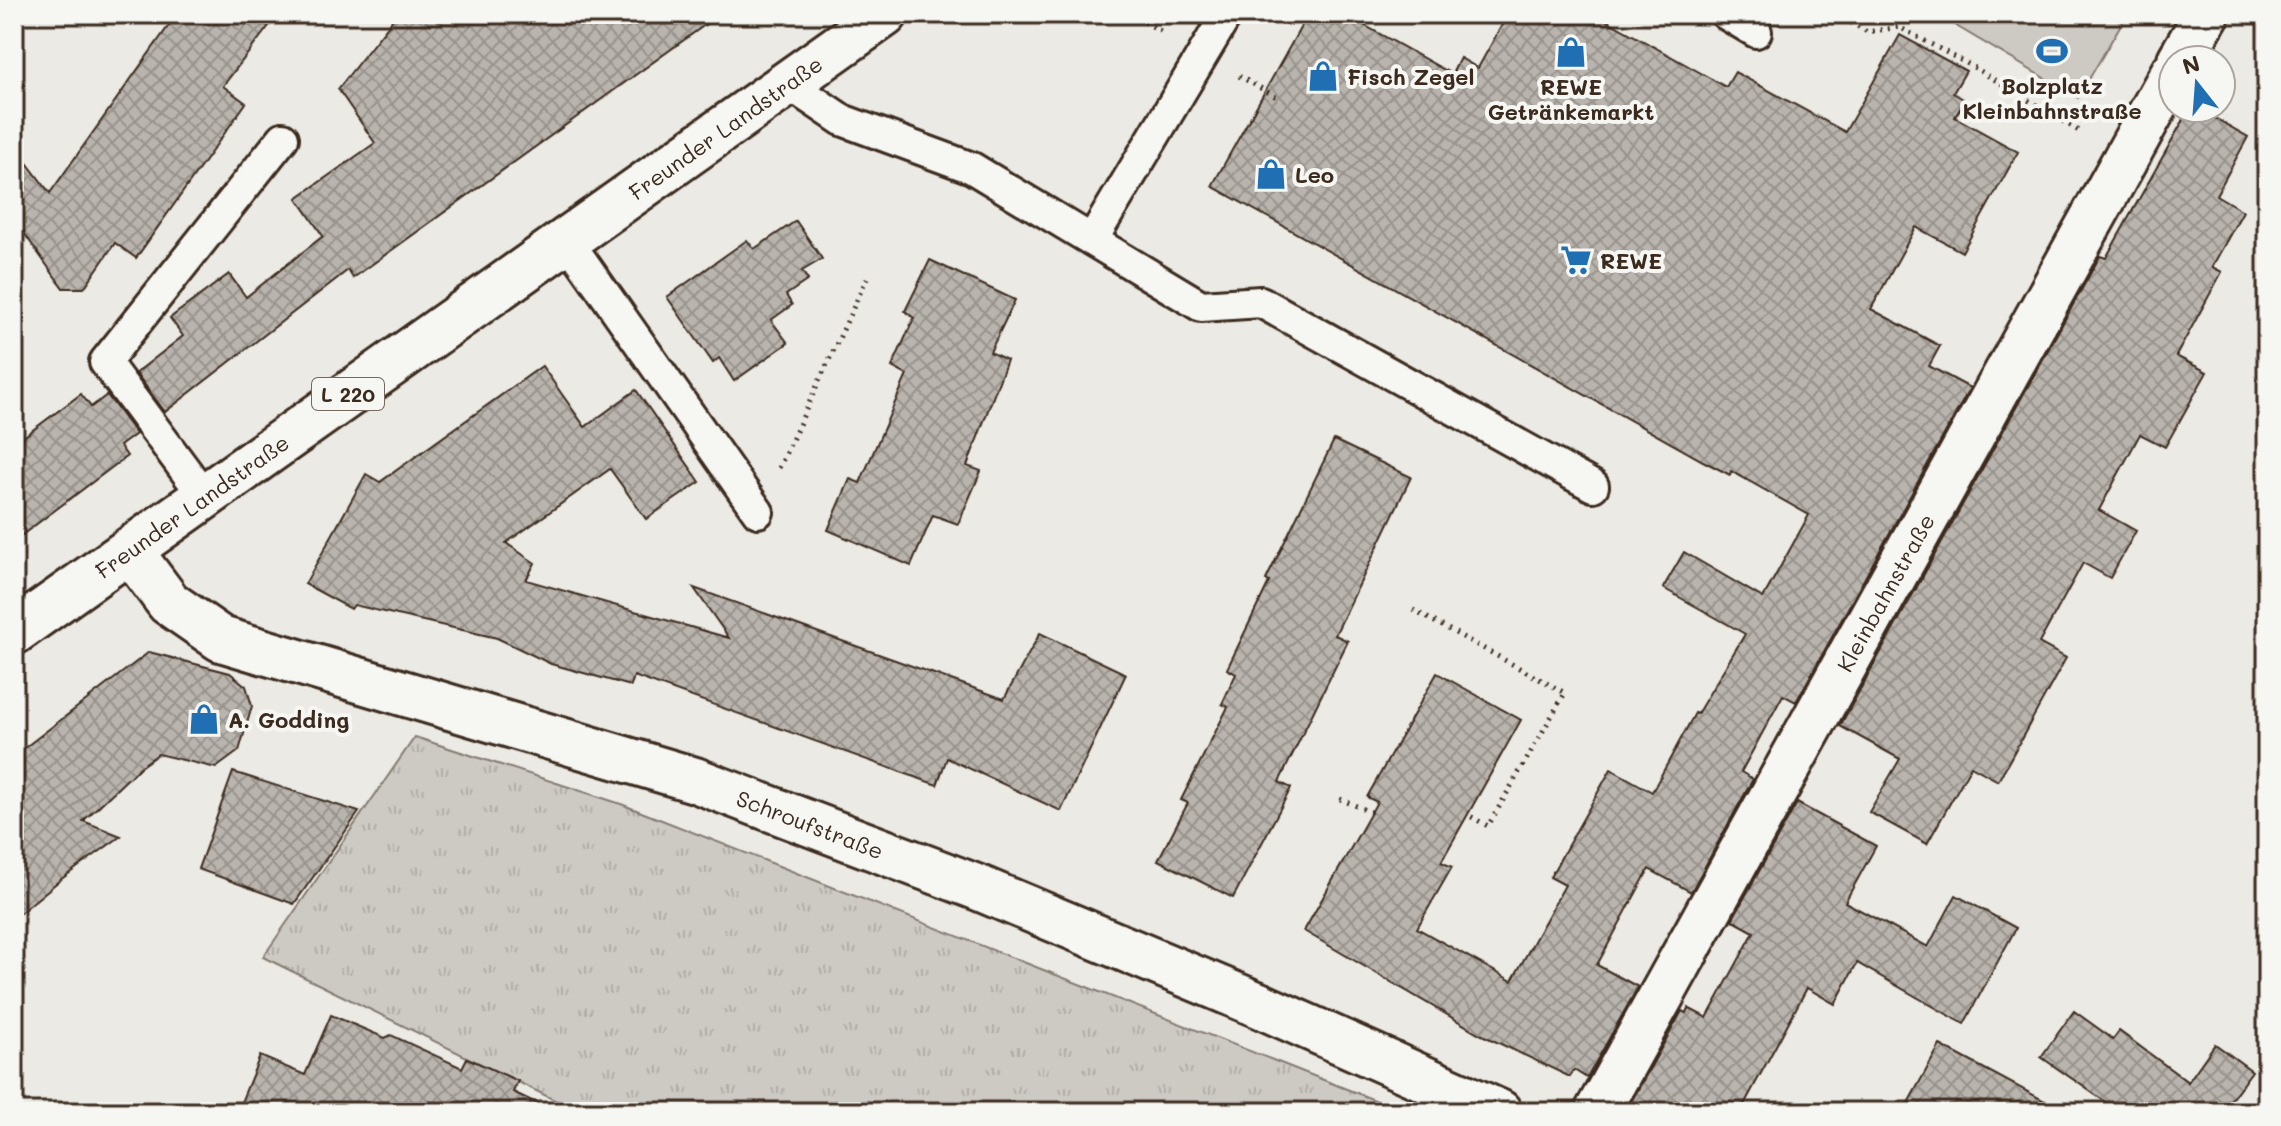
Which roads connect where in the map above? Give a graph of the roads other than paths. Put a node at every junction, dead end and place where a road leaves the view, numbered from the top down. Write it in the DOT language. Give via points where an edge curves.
graph roads {
  1 [pos="885,14"];
  2 [pos="1227,14"];
  3 [pos="1726,14"];
  4 [pos="2207,14"];
  5 [pos="1756,32"];
  6 [pos="2189,44"];
  7 [pos="789,84"];
  8 [pos="2157,101"];
  9 [pos="283,138"];
  10 [pos="567,240"];
  11 [pos="1092,240"];
  12 [pos="1593,486"];
  13 [pos="205,497"];
  14 [pos="758,512"];
  15 [pos="130,551"];
  16 [pos="14,632"];
  17 [pos="1499,1112"];
  18 [pos="1597,1112"];
  1 -- 7 [label="street, Freunder Landstraße / L 220"];
  2 -- 11 [label="lane"];
  3 -- 5 [label="lane"];
  4 -- 6 [label="street"];
  7 -- 10 [label="street, Freunder Landstraße / L 220"];
  7 -- 11 [label="lane" via="842,120 972,168"];
  8 -- 18 [label="street, Kleinbahnstraße"];
  9 -- 13 [label="lane" via="105,362"];
  10 -- 13 [label="street, Freunder Landstraße / L 220"];
  10 -- 14 [label="lane"];
  11 -- 12 [label="lane" via="1201,306 1261,302"];
  13 -- 15 [label="street, Freunder Landstraße / L 220"];
  15 -- 16 [label="street, Freunder Landstraße / L 220"];
  15 -- 17 [label="street, Schroufstraße" via="169,603 221,639 695,780 979,888"];
}
